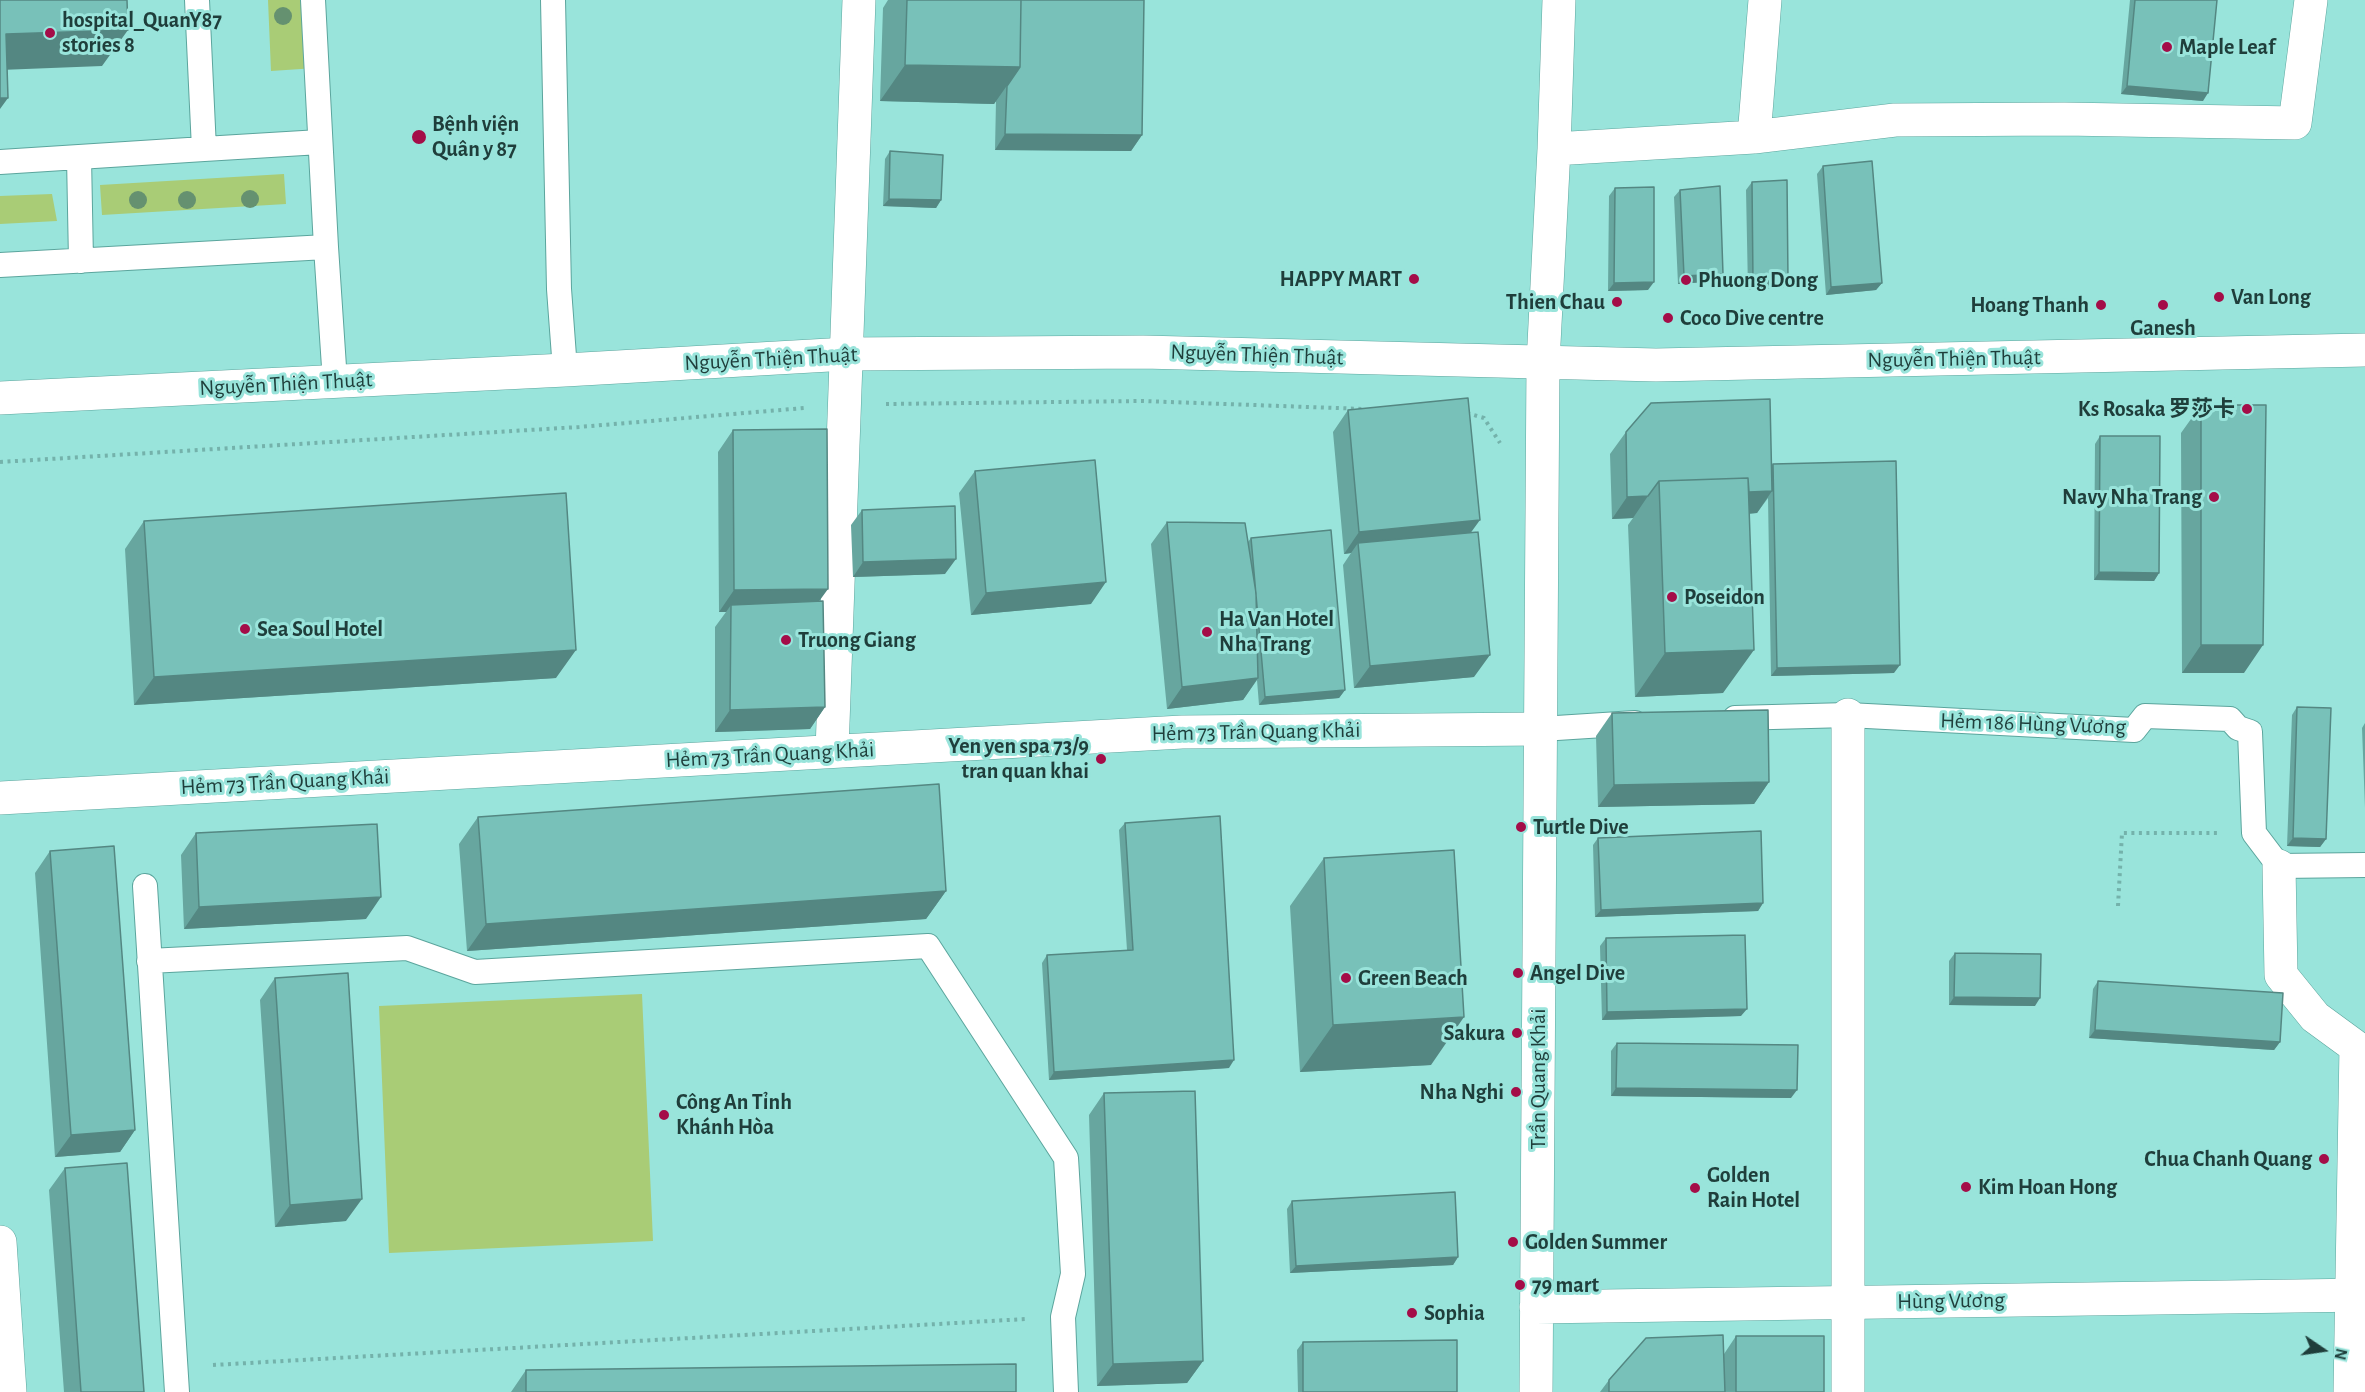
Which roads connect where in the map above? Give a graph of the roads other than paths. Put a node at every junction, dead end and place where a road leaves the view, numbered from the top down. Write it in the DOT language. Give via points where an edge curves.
graph roads {
  1 [pos="197,0"];
  2 [pos="313,0"];
  3 [pos="553,0"];
  4 [pos="859,0"];
  5 [pos="1559,0"];
  6 [pos="1765,0"];
  7 [pos="2311,0"];
  8 [pos="1754,137"];
  9 [pos="320,142"];
  10 [pos="204,148"];
  11 [pos="1554,149"];
  12 [pos="79,157"];
  13 [pos="0,162"];
  14 [pos="326,247"];
  15 [pos="81,261"];
  16 [pos="0,265"];
  17 [pos="2365,350"];
  18 [pos="847,354"];
  19 [pos="1544,363"];
  20 [pos="565,370"];
  21 [pos="335,382"];
  22 [pos="0,398"];
  23 [pos="1848,715"];
  24 [pos="1711,719"];
  25 [pos="1654,722"];
  26 [pos="1541,729"];
  27 [pos="832,751"];
  28 [pos="0,798"];
  29 [pos="2365,865"];
  30 [pos="2279,866"];
  31 [pos="145,886"];
  32 [pos="149,961"];
  33 [pos="2360,1045"];
  34 [pos="0,1256"];
  35 [pos="2359,1296"];
  36 [pos="1846,1302"];
  37 [pos="1536,1307"];
  38 [pos="10,1392"];
  39 [pos="177,1392"];
  40 [pos="1065,1392"];
  41 [pos="1536,1392"];
  42 [pos="1848,1392"];
  43 [pos="2350,1392"];
  1 -- 10 [label="lane"];
  2 -- 9 [label="lane"];
  3 -- 20 [label="lane" via="559,289"];
  4 -- 18 [label="street"];
  5 -- 11 [label="street"];
  6 -- 8 [label="street"];
  7 -- 8 [label="street" via="2295,123 2064,118 1895,120"];
  8 -- 11 [label="street"];
  9 -- 10 [label="lane"];
  9 -- 14 [label="lane"];
  10 -- 12 [label="lane"];
  11 -- 19 [label="street"];
  12 -- 13 [label="lane"];
  12 -- 15 [label="lane"];
  14 -- 15 [label="lane"];
  14 -- 21 [label="lane"];
  15 -- 16 [label="lane"];
  17 -- 19 [label="street, Nguyễn Thiện Thuật" via="1668,365"];
  18 -- 19 [label="street, Nguyễn Thiện Thuật" via="1143,352"];
  18 -- 20 [label="street, Nguyễn Thiện Thuật"];
  18 -- 27 [label="street"];
  19 -- 26 [label="street"];
  20 -- 21 [label="street, Nguyễn Thiện Thuật"];
  21 -- 22 [label="street, Nguyễn Thiện Thuật"];
  23 -- 24 [label="lane"];
  23 -- 30 [label="lane, Hẻm 186 Hùng Vương" via="2134,730 2145,716 2230,718 2238,728 2250,732 2254,833"];
  23 -- 36 [label="street"];
  25 -- 26 [label="lane"];
  26 -- 27 [label="street, Hẻm 73 Trần Quang Khải" via="1182,732"];
  26 -- 37 [label="street, Trần Quang Khải"];
  27 -- 28 [label="street, Hẻm 73 Trần Quang Khải"];
  29 -- 30 [label="lane"];
  30 -- 33 [label="street" via="2281,975 2315,1017"];
  31 -- 32 [label="lane"];
  32 -- 39 [label="lane"];
  32 -- 40 [label="lane" via="407,948 475,972 928,946 1066,1158 1073,1274 1063,1317"];
  33 -- 35 [label="street"];
  34 -- 38 [label="street"];
  35 -- 36 [label="street, Hùng Vương"];
  35 -- 43 [label="street"];
  36 -- 37 [label="street, Hùng Vương"];
  36 -- 42 [label="street"];
  37 -- 41 [label="street, Trần Quang Khải"];
}
